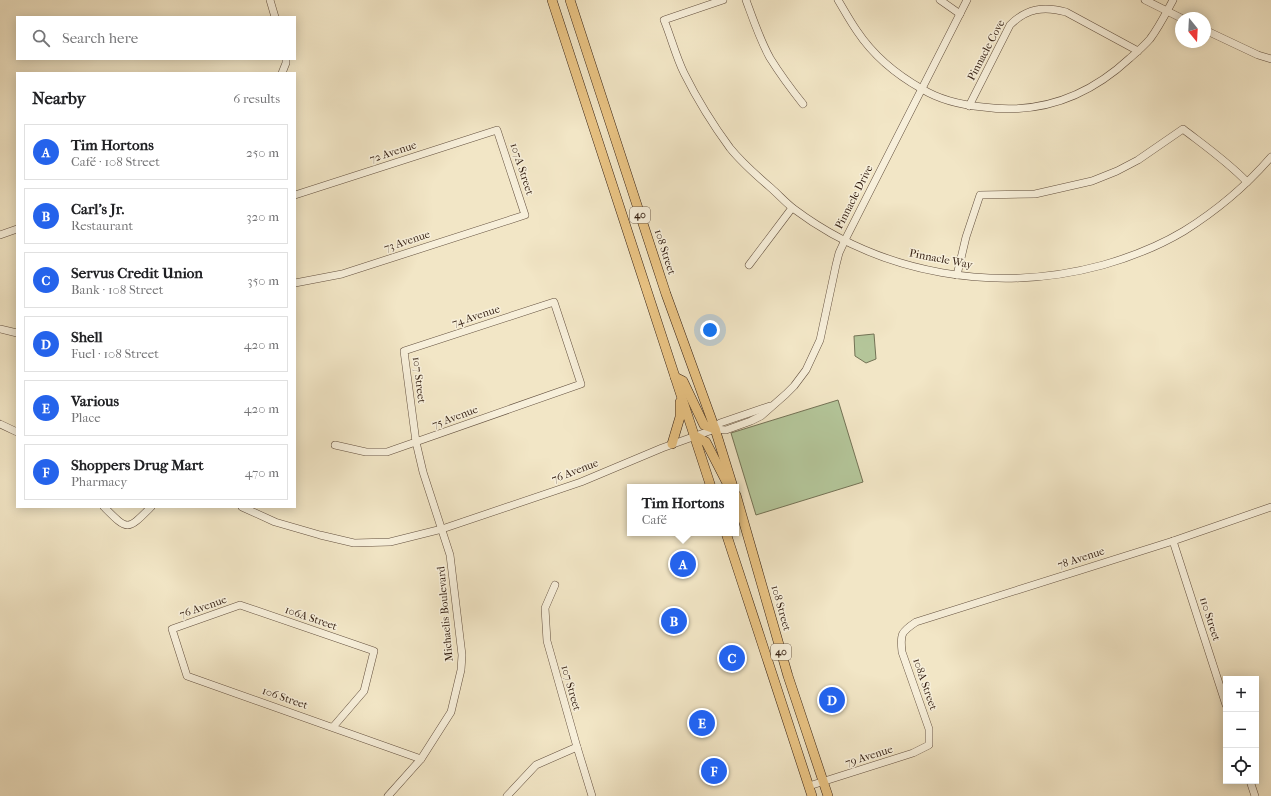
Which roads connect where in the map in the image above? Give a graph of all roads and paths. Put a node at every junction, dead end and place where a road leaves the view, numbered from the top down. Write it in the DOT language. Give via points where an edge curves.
graph roads {
  1 [pos="270,0"];
  2 [pos="552,0"];
  3 [pos="570,0"];
  4 [pos="724,0"];
  5 [pos="746,0"];
  6 [pos="838,0"];
  7 [pos="940,0"];
  8 [pos="967,0"];
  9 [pos="1145,0"];
  10 [pos="1173,0"];
  11 [pos="1167,12"];
  12 [pos="960,14"];
  13 [pos="1175,15"];
  14 [pos="275,16"];
  15 [pos="1211,33"];
  16 [pos="1138,51"];
  17 [pos="286,60"];
  18 [pos="1271,60"];
  19 [pos="282,72"];
  20 [pos="922,89"];
  21 [pos="803,104"];
  22 [pos="969,106"];
  23 [pos="498,130"];
  24 [pos="1271,157"];
  25 [pos="1247,182"];
  26 [pos="296,196"];
  27 [pos="792,208"];
  28 [pos="525,215"];
  29 [pos="16,229"];
  30 [pos="0,235"];
  31 [pos="844,240"];
  32 [pos="749,265"];
  33 [pos="957,275"];
  34 [pos="296,283"];
  35 [pos="0,329"];
  36 [pos="16,333"];
  37 [pos="404,351"];
  38 [pos="675,378"];
  39 [pos="580,384"];
  40 [pos="0,424"];
  41 [pos="715,429"];
  42 [pos="16,432"];
  43 [pos="694,436"];
  44 [pos="416,442"];
  45 [pos="672,444"];
  46 [pos="335,445"];
  47 [pos="710,484"];
  48 [pos="727,484"];
  49 [pos="732,484"];
  50 [pos="739,505"];
  51 [pos="1271,507"];
  52 [pos="105,508"];
  53 [pos="150,508"];
  54 [pos="244,508"];
  55 [pos="739,511"];
  56 [pos="744,522"];
  57 [pos="442,529"];
  58 [pos="727,536"];
  59 [pos="1173,541"];
  60 [pos="554,584"];
  61 [pos="240,605"];
  62 [pos="172,629"];
  63 [pos="902,635"];
  64 [pos="1223,696"];
  65 [pos="333,727"];
  66 [pos="929,740"];
  67 [pos="577,747"];
  68 [pos="421,759"];
  69 [pos="823,782"];
  70 [pos="1251,784"];
  71 [pos="809,786"];
  72 [pos="388,796"];
  73 [pos="507,796"];
  74 [pos="592,796"];
  75 [pos="812,796"];
  76 [pos="828,796"];
  77 [pos="1255,796"];
  1 -- 14 [label="street"];
  2 -- 38 [label="main road, 40"];
  3 -- 41 [label="main road, 108 Street / 40" via="666,294"];
  4 -- 27 [label="street, Pinnacle Way" via="664,20 684,72 731,149"];
  5 -- 21 [label="street" via="770,57"];
  6 -- 20 [label="street" via="874,53 893,70"];
  7 -- 12 [label="street"];
  8 -- 12 [label="street, Pinnacle Drive"];
  9 -- 11 [label="street"];
  10 -- 11 [label="street"];
  11 -- 13 [label="street"];
  11 -- 16 [label="street" via="1149,40"];
  12 -- 20 [label="street, Pinnacle Drive"];
  15 -- 18 [label="street"];
  16 -- 22 [label="street" via="1095,86 1064,99 1023,109"];
  16 -- 22 [label="street, Pinnacle Cove" via="1066,12 1040,8 1018,17 1010,25"];
  17 -- 19 [label="street"];
  20 -- 22 [label="street" via="938,98"];
  20 -- 31 [label="street, Pinnacle Drive"];
  23 -- 26 [label="street, 72 Avenue"];
  23 -- 28 [label="street, 107A Street"];
  24 -- 25 [label="street, Pinnacle Way"];
  25 -- 33 [label="street, Pinnacle Way" via="1183,232 1142,252 1118,260 1071,273 1035,278"];
  25 -- 33 [label="street" via="1213,151 1183,129 1138,160 1092,181 1035,194 980,195 966,236"];
  27 -- 31 [label="street, Pinnacle Way"];
  27 -- 32 [label="street"];
  28 -- 34 [label="street, 73 Avenue" via="342,274"];
  29 -- 30 [label="street"];
  31 -- 33 [label="street, Pinnacle Way" via="909,266"];
  31 -- 41 [label="street, Pinnacle Drive" via="823,328 806,370 794,386 774,404 720,423"];
  35 -- 36 [label="street"];
  37 -- 39 [label="street, 74 Avenue" via="554,302"];
  37 -- 44 [label="street, 107 Street"];
  38 -- 41 [label="main road" via="683,381 704,425"];
  38 -- 43 [label="main road, 40"];
  38 -- 45 [label="main road" via="681,406"];
  39 -- 44 [label="street, 75 Avenue"];
  40 -- 42 [label="street"];
  41 -- 43 [label="street, 76 Avenue"];
  41 -- 49 [label="main road, 108 Street / 40"];
  43 -- 45 [label="street, 76 Avenue"];
  43 -- 47 [label="main road, 40"];
  43 -- 48 [label="main road" via="706,442"];
  44 -- 46 [label="street, 75 Avenue" via="388,452 366,452"];
  44 -- 57 [label="street, 107 Street"];
  45 -- 57 [label="street, 76 Avenue" via="582,482"];
  50 -- 56 [label="main road, 108 Street / 40"];
  51 -- 59 [label="street, 78 Avenue"];
  52 -- 53 [label="street" via="121,524 129,525 136,522"];
  54 -- 57 [label="street, 76 Avenue" via="275,522 354,543 390,542"];
  55 -- 56 [label="main road"];
  56 -- 69 [label="main road, 108 Street / 40" via="788,676"];
  57 -- 68 [label="street, Michaelis Boulevard" via="450,555 462,655 461,670 452,712"];
  58 -- 71 [label="main road, 40"];
  59 -- 63 [label="street, 78 Avenue" via="916,622 905,629"];
  59 -- 64 [label="street, 110 Street"];
  60 -- 67 [label="street, 107 Street" via="545,608 547,641"];
  61 -- 62 [label="street, 76 Avenue"];
  61 -- 65 [label="street, 106A Street" via="374,651 364,691"];
  62 -- 65 [label="street, 106 Street" via="187,676"];
  63 -- 66 [label="street, 108A Street" via="902,652 929,729"];
  65 -- 68 [label="street, 106 Street"];
  66 -- 69 [label="street, 79 Avenue" via="929,745 913,754"];
  67 -- 73 [label="street" via="536,765"];
  67 -- 74 [label="street, 107 Street"];
  68 -- 72 [label="street, Michaelis Boulevard"];
  69 -- 71 [label="street, 79 Avenue"];
  69 -- 76 [label="main road, 108 Street / 40"];
  70 -- 77 [label="street"];
  71 -- 75 [label="main road, 40"];
}
